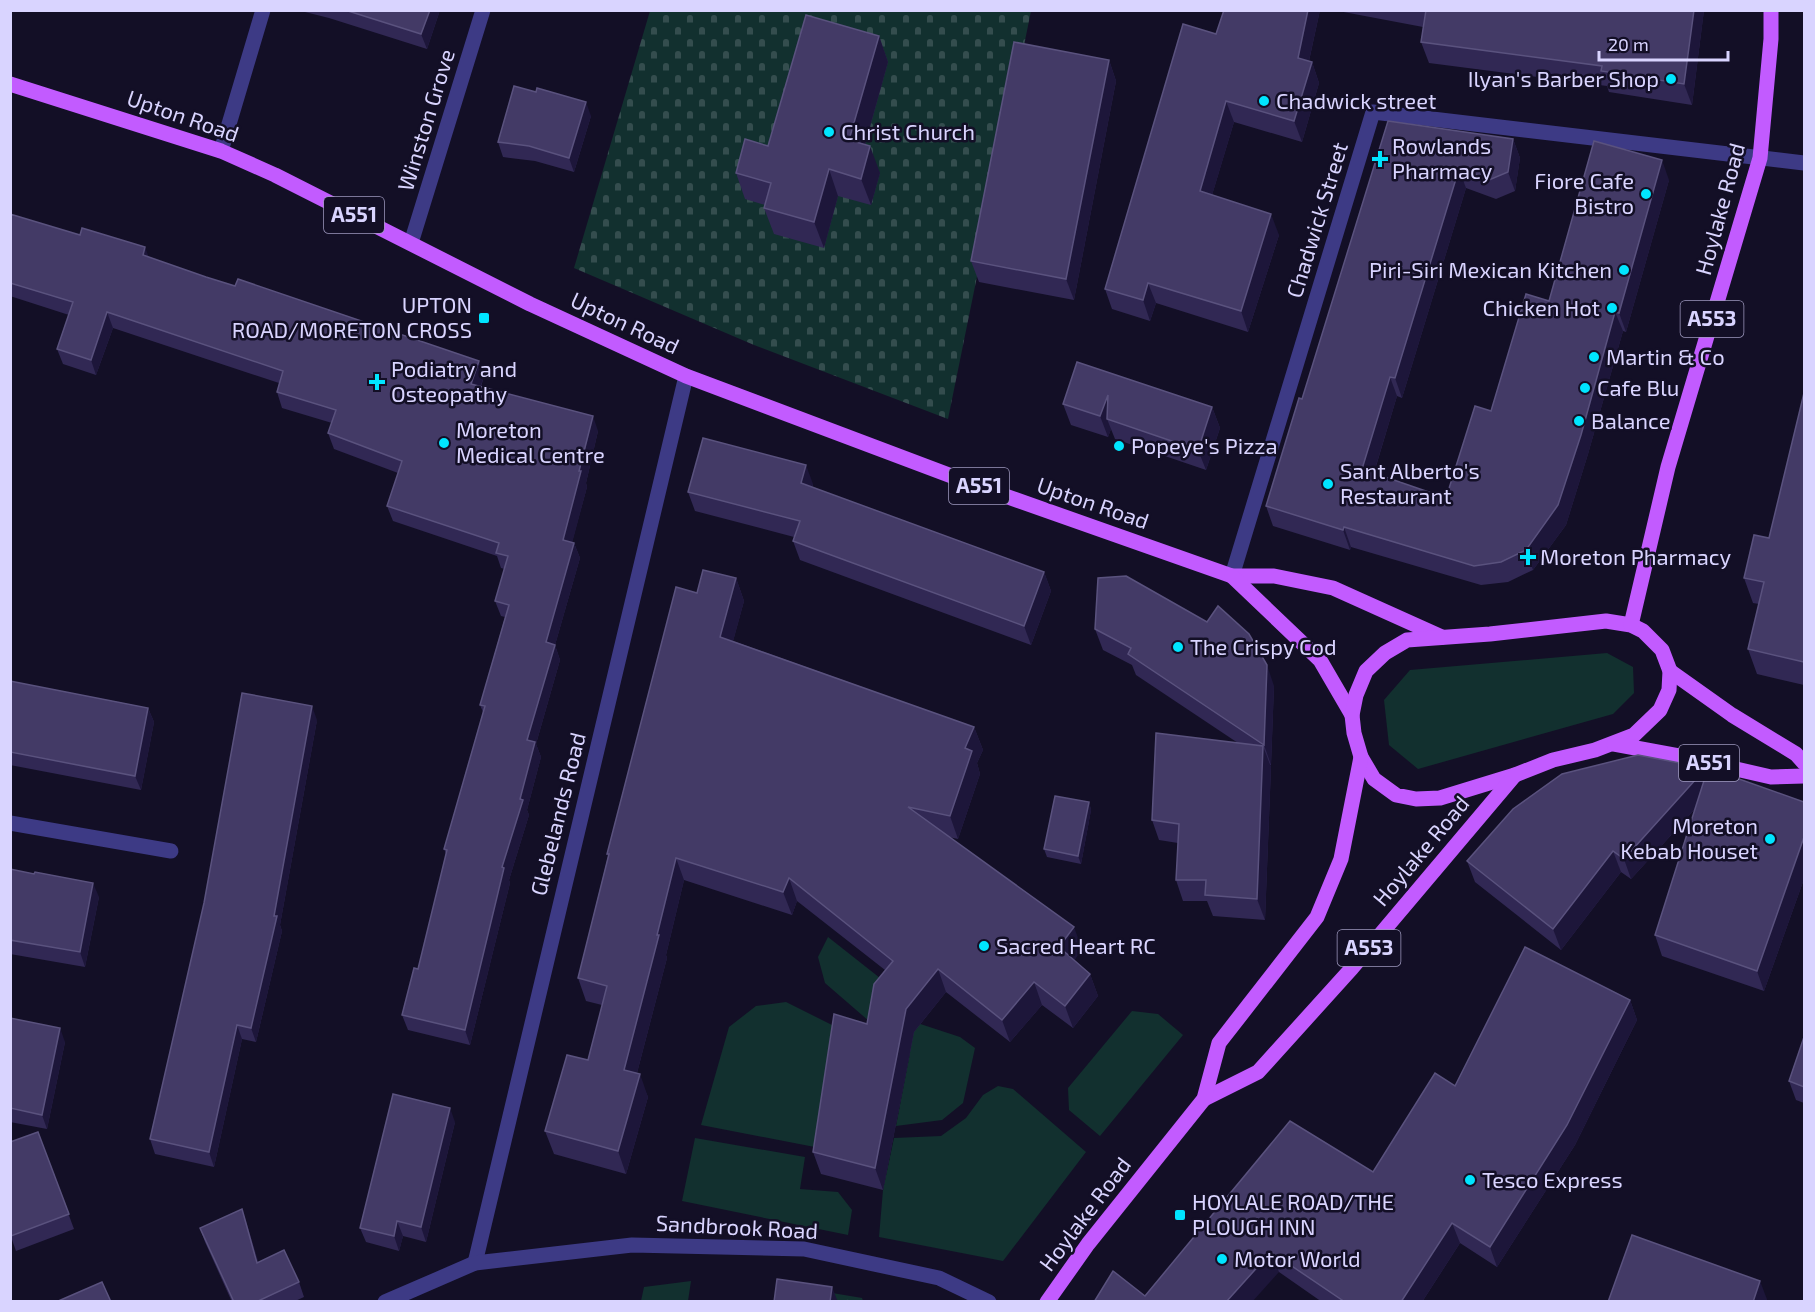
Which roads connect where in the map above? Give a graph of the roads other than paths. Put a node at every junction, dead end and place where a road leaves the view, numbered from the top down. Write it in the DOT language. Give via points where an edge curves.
graph roads {
  1 [pos="263,10"];
  2 [pos="483,10"];
  3 [pos="1771,10"];
  4 [pos="10,84"];
  5 [pos="220,151"];
  6 [pos="1760,158"];
  7 [pos="1804,163"];
  8 [pos="411,243"];
  9 [pos="686,376"];
  10 [pos="1232,576"];
  11 [pos="1631,625"];
  12 [pos="1442,637"];
  13 [pos="1670,672"];
  14 [pos="1352,715"];
  15 [pos="1614,744"];
  16 [pos="1361,757"];
  17 [pos="1804,763"];
  18 [pos="1515,775"];
  19 [pos="1804,776"];
  20 [pos="10,823"];
  21 [pos="171,851"];
  22 [pos="1204,1099"];
  23 [pos="475,1263"];
  24 [pos="385,1302"];
  25 [pos="989,1302"];
  26 [pos="1047,1302"];
  1 -- 5 [label="street"];
  2 -- 8 [label="street, Winston Grove"];
  3 -- 6 [label="main road, Hoylake Road / A553"];
  4 -- 5 [label="main road, Upton Road / A551"];
  5 -- 8 [label="main road, Upton Road / A551"];
  6 -- 7 [label="street"];
  6 -- 10 [label="street, Chadwick Street" via="1373,112"];
  6 -- 11 [label="main road, Hoylake Road / A553" via="1668,467"];
  8 -- 9 [label="main road, Upton Road / A551" via="530,304"];
  9 -- 10 [label="main road, Upton Road / A551"];
  9 -- 23 [label="street, Glebelands Road"];
  10 -- 12 [label="main road, Upton Road / A551" via="1274,576 1333,588"];
  10 -- 14 [label="main road, Upton Road / A551" via="1320,660"];
  11 -- 12 [label="main road" via="1606,621"];
  11 -- 13 [label="main road" via="1662,650"];
  12 -- 14 [label="main road" via="1407,640 1385,653 1366,670"];
  13 -- 15 [label="main road" via="1670,690 1660,710 1634,735"];
  13 -- 17 [label="main road, A551"];
  14 -- 16 [label="main road"];
  15 -- 18 [label="main road"];
  15 -- 19 [label="main road, A551" via="1771,777"];
  16 -- 18 [label="main road" via="1374,779 1396,795 1416,799 1440,798"];
  16 -- 22 [label="main road, Hoylake Road / A553" via="1341,859 1317,917 1219,1043"];
  18 -- 22 [label="main road, Hoylake Road / A553" via="1352,968 1258,1072"];
  20 -- 21 [label="street"];
  22 -- 26 [label="main road, Hoylake Road / A553" via="1088,1244"];
  23 -- 24 [label="street, Sandbrook Road"];
  23 -- 25 [label="street, Sandbrook Road" via="632,1245 804,1249 939,1278"];
}
